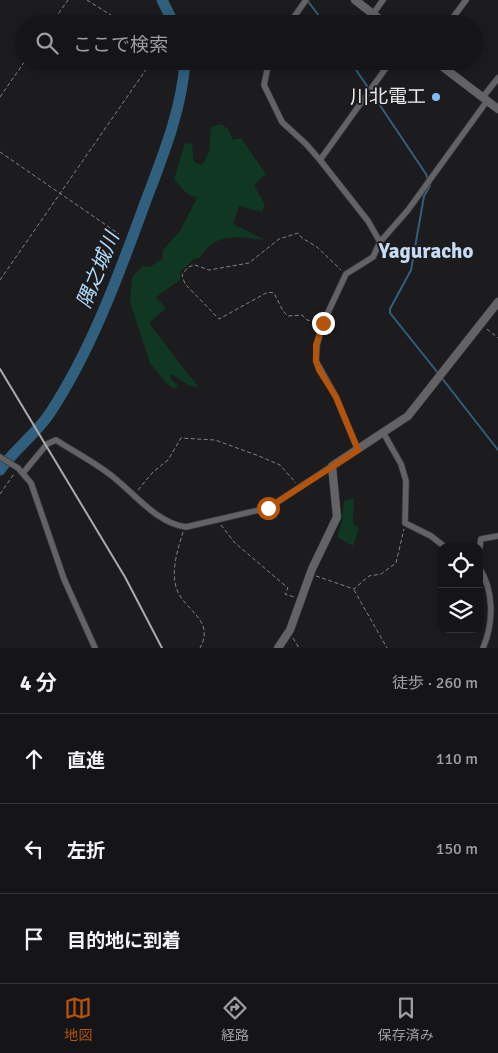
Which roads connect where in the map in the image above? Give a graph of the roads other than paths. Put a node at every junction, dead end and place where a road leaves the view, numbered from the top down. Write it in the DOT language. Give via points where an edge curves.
graph roads {
  1 [pos="306,0"];
  2 [pos="355,0"];
  3 [pos="383,0"];
  4 [pos="466,0"];
  5 [pos="373,14"];
  6 [pos="295,15"];
  7 [pos="455,15"];
  8 [pos="267,70"];
  9 [pos="384,70"];
  10 [pos="447,70"];
  11 [pos="498,78"];
  12 [pos="485,99"];
  13 [pos="498,109"];
  14 [pos="320,160"];
  15 [pos="380,242"];
  16 [pos="498,302"];
  17 [pos="384,434"];
  18 [pos="358,450"];
  19 [pos="0,457"];
  20 [pos="332,466"];
  21 [pos="23,473"];
  22 [pos="498,536"];
  23 [pos="440,543"];
  24 [pos="480,543"];
  25 [pos="483,576"];
  26 [pos="94,648"];
  27 [pos="278,648"];
  28 [pos="483,648"];
  1 -- 6 [label="street"];
  2 -- 5 [label="street"];
  3 -- 5 [label="street"];
  4 -- 7 [label="street"];
  8 -- 14 [label="street" via="264,85 279,116"];
  9 -- 14 [label="street"];
  10 -- 12 [label="street"];
  11 -- 12 [label="street"];
  12 -- 13 [label="street"];
  12 -- 15 [label="street" via="429,180"];
  14 -- 15 [label="street" via="368,221"];
  15 -- 18 [label="street" via="373,257 346,274 316,345 319,370 336,397"];
  16 -- 17 [label="street" via="408,416"];
  17 -- 18 [label="street"];
  17 -- 23 [label="street" via="401,464 406,481 406,523"];
  18 -- 20 [label="street"];
  19 -- 21 [label="street"];
  20 -- 21 [label="street" via="268,508 184,527 163,519 107,472 56,440 47,444"];
  20 -- 27 [label="street" via="338,517 310,575 290,630"];
  21 -- 26 [label="street" via="31,482 64,579"];
  22 -- 24 [label="street" via="481,539"];
  25 -- 28 [label="street" via="492,616"];
}
